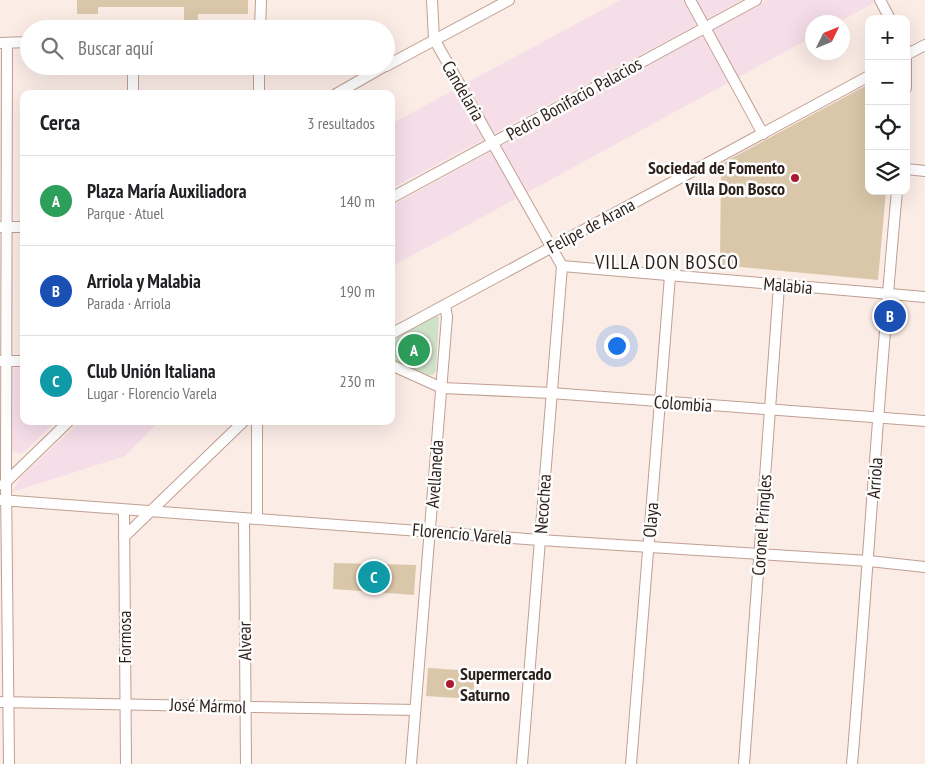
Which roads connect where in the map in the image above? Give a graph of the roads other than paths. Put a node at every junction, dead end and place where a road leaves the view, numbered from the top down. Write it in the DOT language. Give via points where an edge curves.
graph roads {
  1 [pos="261,0"];
  2 [pos="432,0"];
  3 [pos="509,0"];
  4 [pos="690,0"];
  5 [pos="756,0"];
  6 [pos="880,0"];
  7 [pos="888,15"];
  8 [pos="260,20"];
  9 [pos="705,28"];
  10 [pos="434,39"];
  11 [pos="20,42"];
  12 [pos="3,43"];
  13 [pos="925,45"];
  14 [pos="910,52"];
  15 [pos="395,61"];
  16 [pos="133,75"];
  17 [pos="259,75"];
  18 [pos="370,75"];
  19 [pos="865,78"];
  20 [pos="133,90"];
  21 [pos="259,90"];
  22 [pos="343,90"];
  23 [pos="763,134"];
  24 [pos="493,143"];
  25 [pos="910,169"];
  26 [pos="925,171"];
  27 [pos="898,195"];
  28 [pos="395,196"];
  29 [pos="20,226"];
  30 [pos="3,227"];
  31 [pos="550,248"];
  32 [pos="562,266"];
  33 [pos="670,276"];
  34 [pos="779,286"];
  35 [pos="888,295"];
  36 [pos="925,297"];
  37 [pos="445,304"];
  38 [pos="395,332"];
  39 [pos="3,361"];
  40 [pos="20,361"];
  41 [pos="395,367"];
  42 [pos="442,388"];
  43 [pos="551,393"];
  44 [pos="659,402"];
  45 [pos="771,410"];
  46 [pos="880,417"];
  47 [pos="925,421"];
  48 [pos="65,425"];
  49 [pos="240,425"];
  50 [pos="257,425"];
  51 [pos="3,485"];
  52 [pos="3,500"];
  53 [pos="124,510"];
  54 [pos="150,512"];
  55 [pos="244,518"];
  56 [pos="256,518"];
  57 [pos="430,531"];
  58 [pos="124,537"];
  59 [pos="540,540"];
  60 [pos="650,548"];
  61 [pos="759,554"];
  62 [pos="869,561"];
  63 [pos="925,567"];
  64 [pos="5,702"];
  65 [pos="125,704"];
  66 [pos="246,708"];
  67 [pos="415,710"];
  68 [pos="10,764"];
  69 [pos="126,764"];
  70 [pos="246,764"];
  71 [pos="411,764"];
  72 [pos="522,764"];
  73 [pos="631,764"];
  74 [pos="744,764"];
  75 [pos="852,764"];
  1 -- 8 [label="street"];
  2 -- 10 [label="street"];
  3 -- 10 [label="street"];
  4 -- 9 [label="street"];
  5 -- 9 [label="street, Pedro Bonifacio Palacios"];
  6 -- 7 [label="street"];
  9 -- 23 [label="street"];
  9 -- 24 [label="street, Pedro Bonifacio Palacios"];
  10 -- 15 [label="street"];
  10 -- 24 [label="street, Candelaria"];
  11 -- 12 [label="street"];
  12 -- 30 [label="street"];
  13 -- 14 [label="street"];
  16 -- 20 [label="street"];
  17 -- 21 [label="street"];
  18 -- 22 [label="street"];
  19 -- 23 [label="street, Felipe de Arana"];
  23 -- 31 [label="street, Felipe de Arana"];
  24 -- 28 [label="street, Pedro Bonifacio Palacios"];
  24 -- 31 [label="street, Candelaria"];
  25 -- 26 [label="street"];
  27 -- 35 [label="street, Arriola"];
  29 -- 30 [label="street"];
  30 -- 39 [label="street"];
  31 -- 32 [label="street"];
  31 -- 37 [label="street, Felipe de Arana"];
  32 -- 33 [label="street, Malabia"];
  32 -- 43 [label="street, Necochea"];
  33 -- 34 [label="street, Malabia"];
  33 -- 44 [label="street, Olaya"];
  34 -- 35 [label="street, Malabia"];
  34 -- 45 [label="street, Coronel Pringles"];
  35 -- 36 [label="street, Malabia"];
  35 -- 46 [label="street, Arriola"];
  37 -- 38 [label="street, Felipe de Arana"];
  37 -- 42 [label="street, Avellaneda"];
  39 -- 40 [label="street"];
  39 -- 51 [label="street"];
  41 -- 42 [label="street"];
  42 -- 43 [label="street, Colombia"];
  42 -- 57 [label="street, Avellaneda"];
  43 -- 44 [label="street, Colombia"];
  43 -- 59 [label="street, Necochea"];
  44 -- 45 [label="street, Colombia"];
  44 -- 60 [label="street, Olaya"];
  45 -- 46 [label="street, Colombia"];
  45 -- 61 [label="street, Coronel Pringles"];
  46 -- 47 [label="street, Colombia"];
  46 -- 62 [label="street, Arriola"];
  48 -- 51 [label="street"];
  49 -- 54 [label="street"];
  50 -- 56 [label="street"];
  51 -- 52 [label="street"];
  52 -- 53 [label="street, Florencio Varela"];
  52 -- 64 [label="street"];
  53 -- 54 [label="street, Florencio Varela"];
  53 -- 58 [label="street, Formosa"];
  54 -- 55 [label="street, Florencio Varela"];
  54 -- 58 [label="street"];
  55 -- 56 [label="street, Florencio Varela"];
  55 -- 66 [label="street, Alvear"];
  56 -- 57 [label="street, Florencio Varela"];
  57 -- 59 [label="street, Florencio Varela"];
  57 -- 67 [label="street, Avellaneda"];
  58 -- 65 [label="street, Formosa"];
  59 -- 60 [label="street, Florencio Varela"];
  59 -- 72 [label="street, Necochea"];
  60 -- 61 [label="street, Florencio Varela"];
  60 -- 73 [label="street, Olaya"];
  61 -- 62 [label="street, Florencio Varela"];
  61 -- 74 [label="street, Coronel Pringles"];
  62 -- 63 [label="street, Florencio Varela"];
  62 -- 75 [label="street, Arriola"];
  64 -- 65 [label="street, José Mármol"];
  64 -- 68 [label="street"];
  65 -- 66 [label="street, José Mármol"];
  65 -- 69 [label="street, Formosa"];
  66 -- 67 [label="street, José Mármol"];
  66 -- 70 [label="street, Alvear"];
  67 -- 71 [label="street, Avellaneda"];
}
